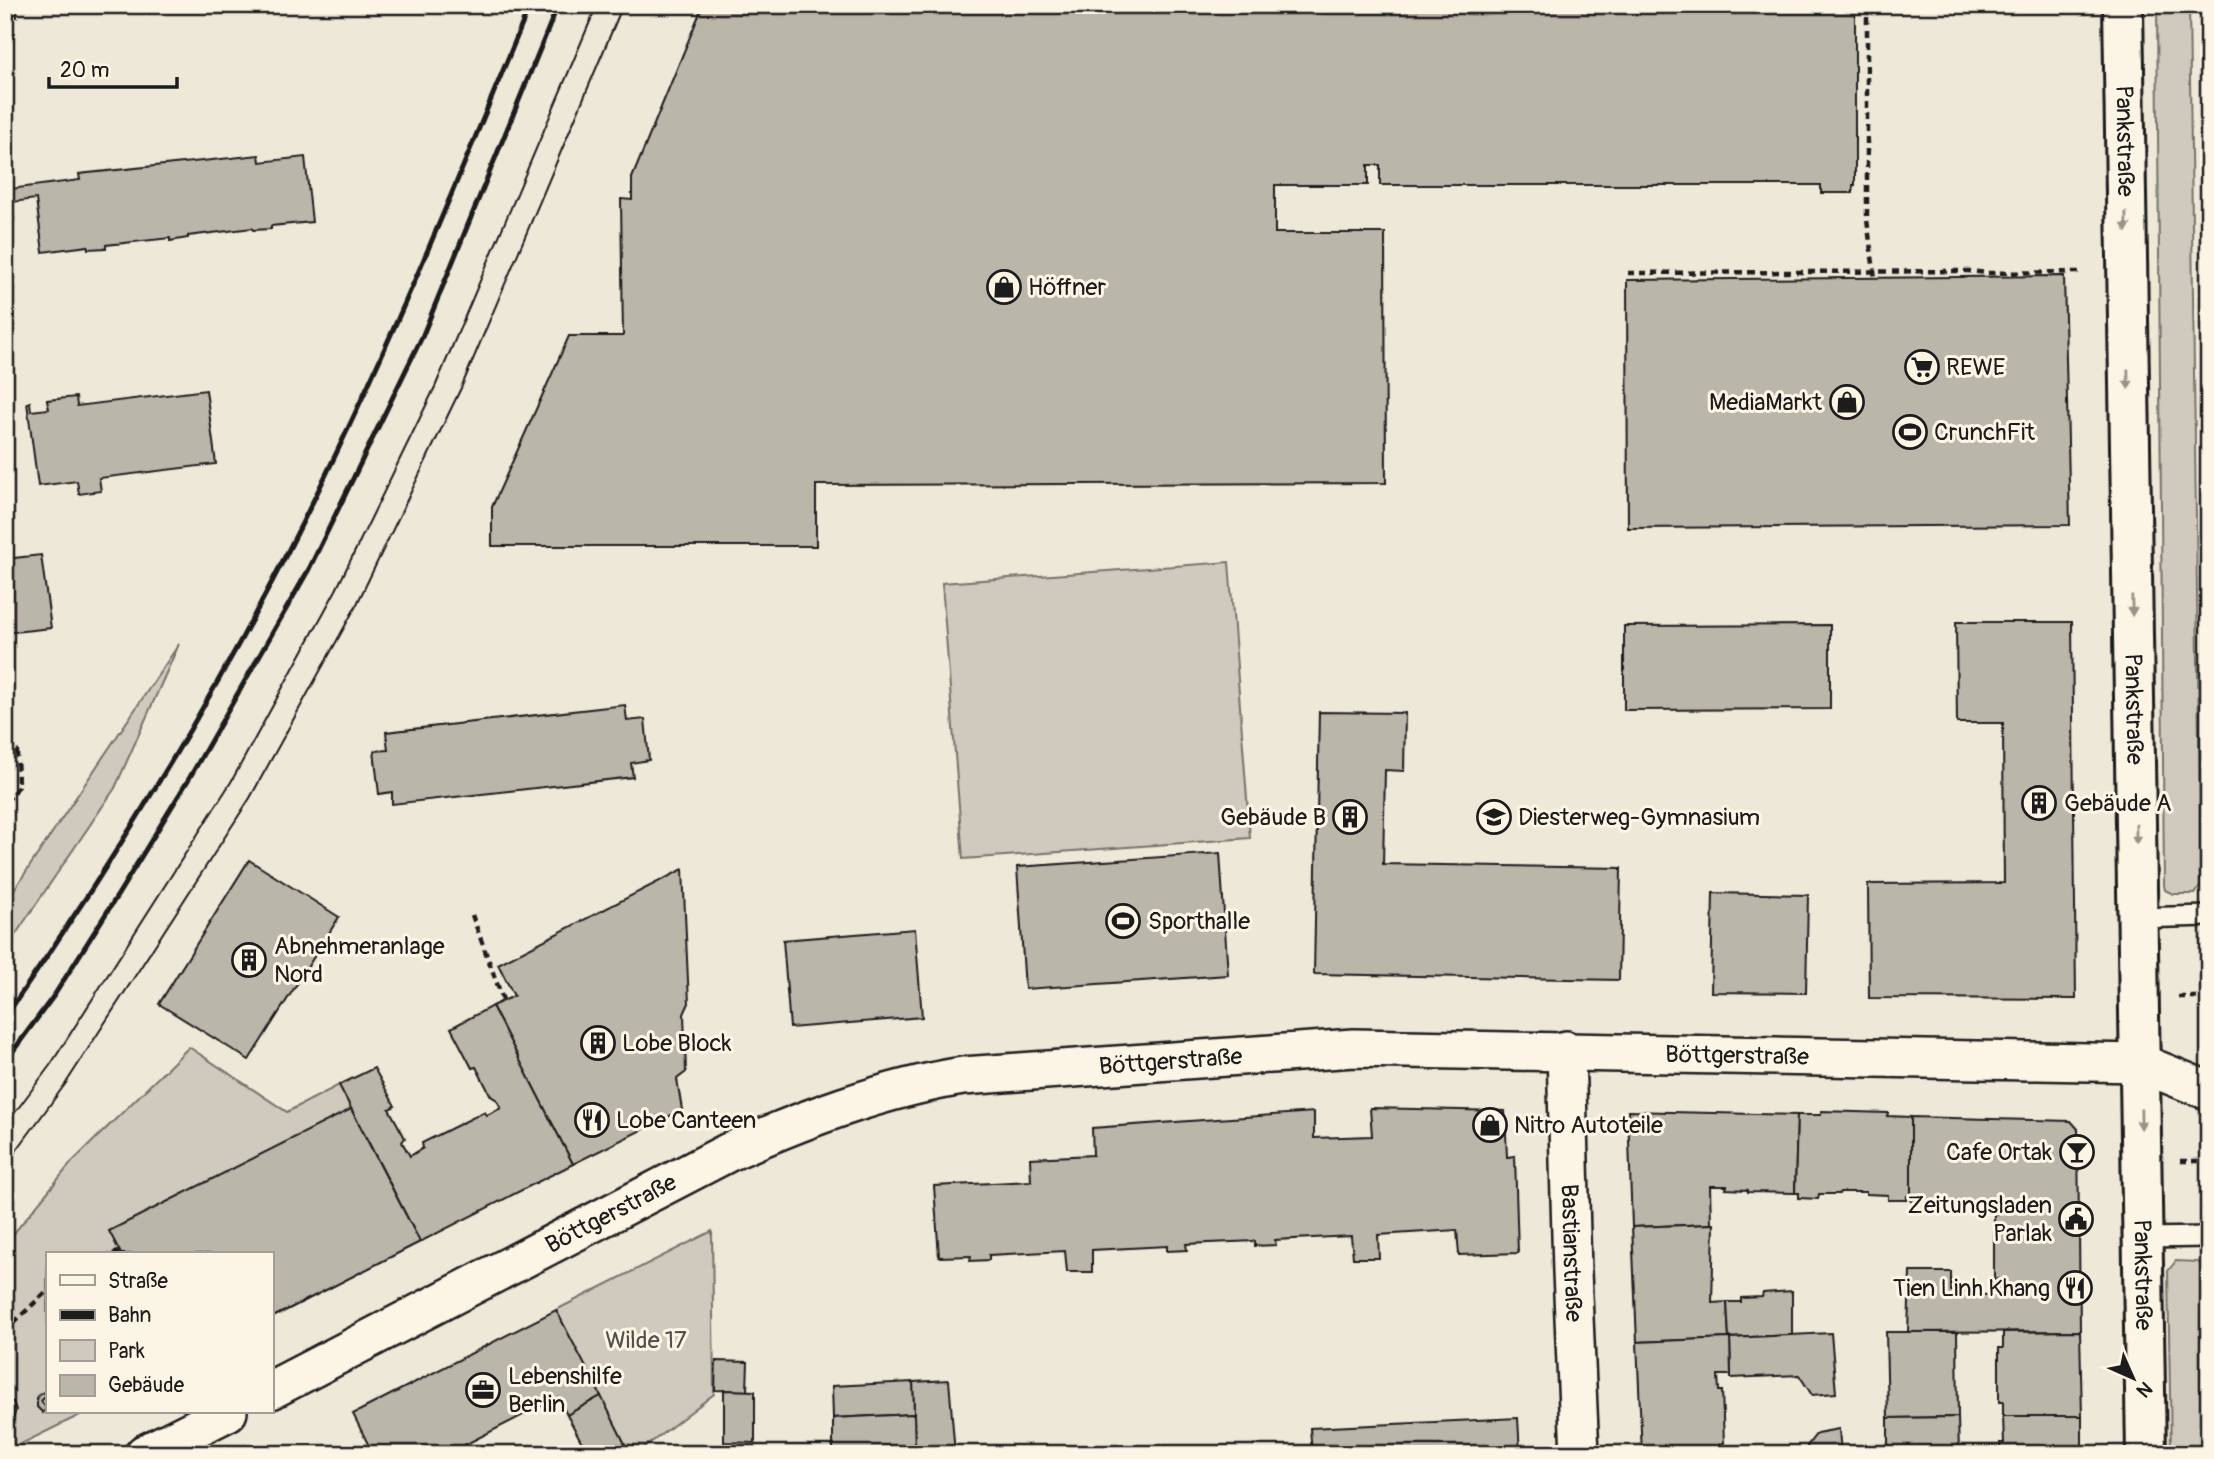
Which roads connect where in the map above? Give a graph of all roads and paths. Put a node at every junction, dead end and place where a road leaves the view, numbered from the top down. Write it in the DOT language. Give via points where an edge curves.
graph roads {
  1 [pos="1867,5"];
  2 [pos="2123,5"];
  3 [pos="1873,271"];
  4 [pos="2083,272"];
  5 [pos="1628,273"];
  6 [pos="1875,278"];
  7 [pos="5,753"];
  8 [pos="5,804"];
  9 [pos="472,915"];
  10 [pos="2209,916"];
  11 [pos="2137,918"];
  12 [pos="503,1000"];
  13 [pos="1566,1050"];
  14 [pos="2140,1063"];
  15 [pos="2209,1091"];
  16 [pos="2203,1160"];
  17 [pos="2169,1161"];
  18 [pos="2209,1237"];
  19 [pos="2143,1238"];
  20 [pos="46,1292"];
  21 [pos="5,1331"];
  22 [pos="273,1389"];
  23 [pos="224,1414"];
  24 [pos="144,1454"];
  25 [pos="1580,1454"];
  26 [pos="2146,1454"];
  1 -- 3 [label="path" via="1867,220"];
  2 -- 11 [label="main road, Pankstraße, one-way"];
  3 -- 4 [label="path"];
  3 -- 5 [label="path"];
  3 -- 6 [label="path"];
  7 -- 8 [label="path" via="17,751 18,787"];
  9 -- 12 [label="path"];
  10 -- 11 [label="lane"];
  11 -- 14 [label="main road, Pankstraße"];
  13 -- 14 [label="street, Böttgerstraße"];
  13 -- 22 [label="street, Böttgerstraße" via="1354,1048 919,1083 782,1128 729,1152"];
  13 -- 25 [label="street, Bastianstraße"];
  14 -- 15 [label="street"];
  14 -- 19 [label="main road, Pankstraße, one-way"];
  16 -- 17 [label="path"];
  18 -- 19 [label="lane"];
  19 -- 26 [label="main road, Pankstraße"];
  20 -- 21 [label="path"];
  23 -- 24 [label="street"];
}
